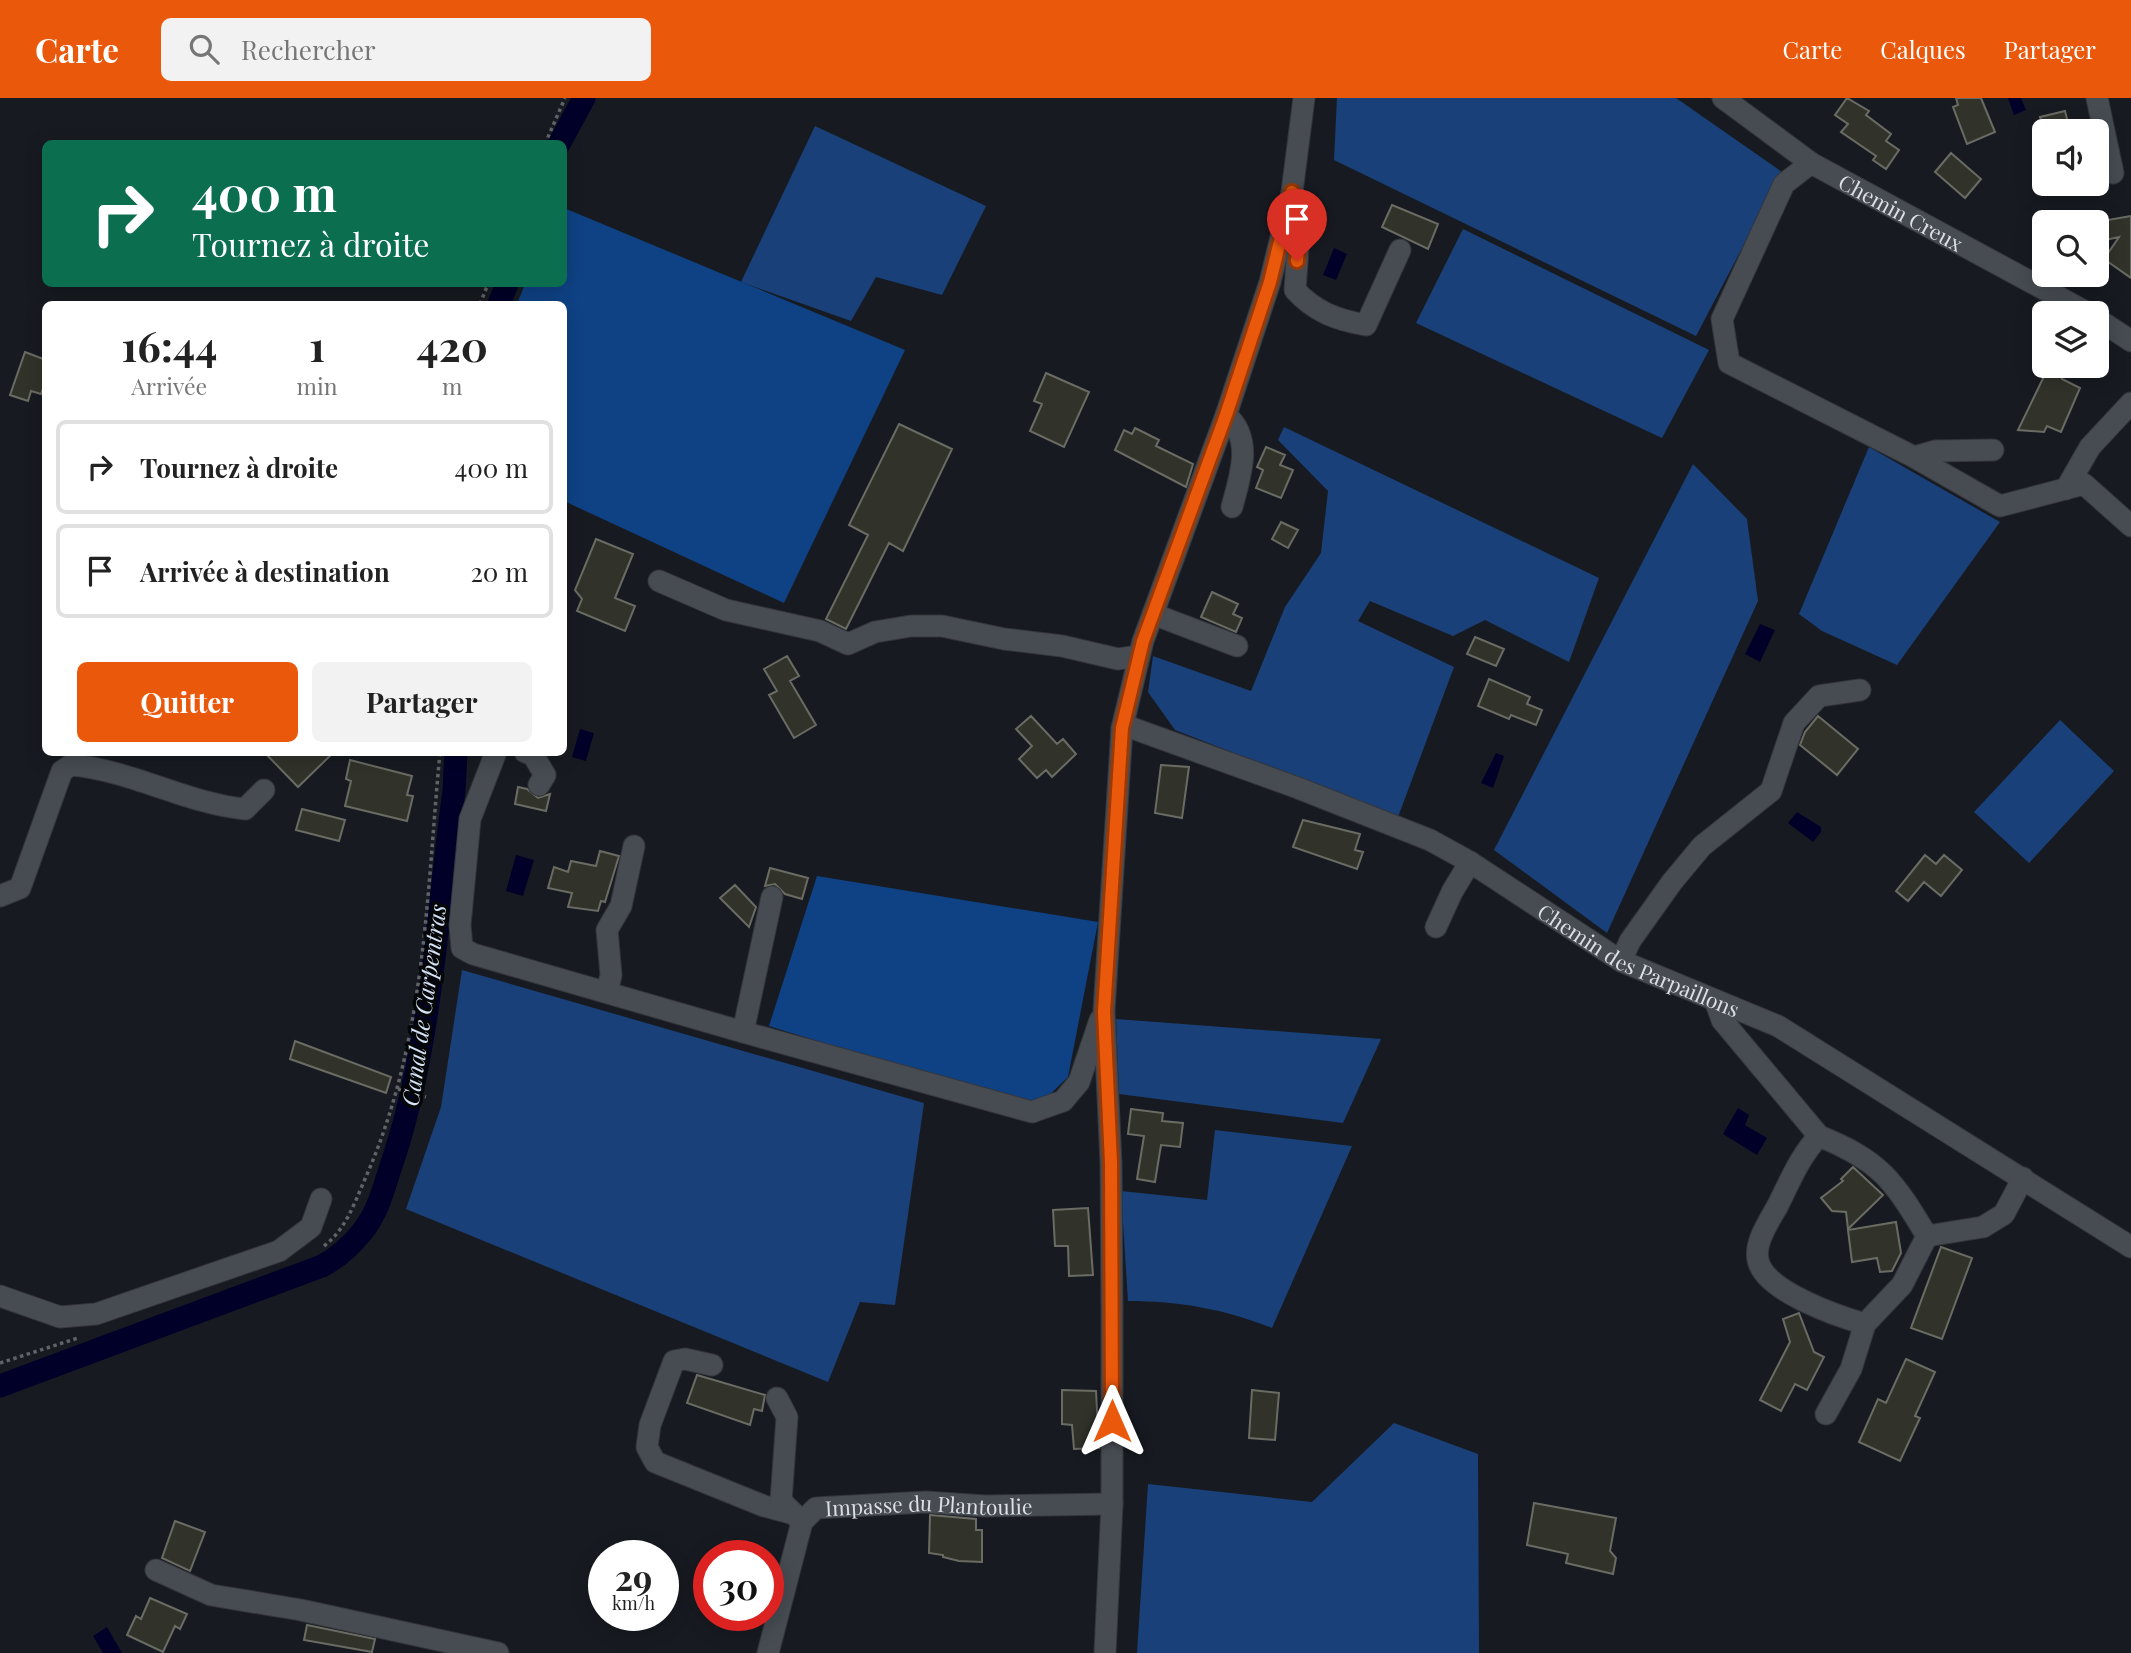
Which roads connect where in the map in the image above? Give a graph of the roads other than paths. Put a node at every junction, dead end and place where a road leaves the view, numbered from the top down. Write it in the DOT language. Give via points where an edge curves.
graph roads {
  1 [pos="1304,98"];
  2 [pos="1723,98"];
  3 [pos="2097,98"];
  4 [pos="1811,163"];
  5 [pos="2113,173"];
  6 [pos="1292,192"];
  7 [pos="1400,250"];
  8 [pos="2066,301"];
  9 [pos="2109,327"];
  10 [pos="2131,341"];
  11 [pos="2131,403"];
  12 [pos="1226,415"];
  13 [pos="1993,450"];
  14 [pos="1914,457"];
  15 [pos="2066,489"];
  16 [pos="1232,507"];
  17 [pos="2131,526"];
  18 [pos="659,581"];
  19 [pos="1153,614"];
  20 [pos="1237,646"];
  21 [pos="1138,656"];
  22 [pos="1860,690"];
  23 [pos="1122,728"];
  24 [pos="495,756"];
  25 [pos="534,756"];
  26 [pos="539,785"];
  27 [pos="264,790"];
  28 [pos="634,846"];
  29 [pos="1470,862"];
  30 [pos="0,895"];
  31 [pos="772,897"];
  32 [pos="1436,927"];
  33 [pos="1621,961"];
  34 [pos="607,992"];
  35 [pos="1715,1000"];
  36 [pos="1104,1012"];
  37 [pos="743,1032"];
  38 [pos="1819,1136"];
  39 [pos="2023,1178"];
  40 [pos="321,1199"];
  41 [pos="1927,1236"];
  42 [pos="2131,1247"];
  43 [pos="0,1296"];
  44 [pos="1865,1324"];
  45 [pos="712,1365"];
  46 [pos="777,1398"];
  47 [pos="1826,1414"];
  48 [pos="1112,1504"];
  49 [pos="798,1518"];
  50 [pos="156,1570"];
  51 [pos="442,1647"];
  52 [pos="498,1653"];
  53 [pos="768,1653"];
  54 [pos="1105,1653"];
  1 -- 6 [label="street"];
  2 -- 4 [label="street, Chemin Creux"];
  3 -- 5 [label="street"];
  4 -- 8 [label="street, Chemin Creux"];
  4 -- 14 [label="street" via="1784,184 1722,318 1729,363"];
  6 -- 7 [label="street" via="1299,235 1295,290 1308,304 1337,320 1366,325"];
  6 -- 12 [label="street" via="1270,282"];
  9 -- 10 [label="street"];
  11 -- 15 [label="street" via="2090,447"];
  12 -- 16 [label="street" via="1242,438 1243,463"];
  12 -- 19 [label="street"];
  13 -- 14 [label="street" via="1935,451"];
  14 -- 15 [label="street" via="2000,506"];
  15 -- 17 [label="street" via="2084,484"];
  18 -- 21 [label="street" via="726,610 820,631 848,644 875,632 942,626 1118,659"];
  19 -- 20 [label="street"];
  19 -- 21 [label="street"];
  21 -- 23 [label="street"];
  22 -- 33 [label="street" via="1819,696 1794,723 1771,791 1702,846 1637,932"];
  23 -- 29 [label="street, Chemin des Parpaillons" via="1298,788"];
  23 -- 36 [label="street"];
  24 -- 34 [label="street" via="471,819 460,925 462,948"];
  25 -- 26 [label="street" via="545,775"];
  27 -- 30 [label="street" via="246,808 219,806 98,767 71,765 62,771 20,888"];
  28 -- 34 [label="street" via="621,906 607,930 611,975"];
  29 -- 32 [label="street"];
  29 -- 33 [label="street, Chemin des Parpaillons"];
  31 -- 37 [label="street"];
  33 -- 35 [label="street, Chemin des Parpaillons"];
  34 -- 37 [label="street"];
  35 -- 38 [label="street" via="1722,1020"];
  35 -- 39 [label="street, Chemin des Parpaillons" via="1778,1026"];
  36 -- 37 [label="street" via="1079,1082 1063,1101 1032,1112"];
  36 -- 48 [label="street" via="1111,1163"];
  38 -- 41 [label="street" via="1870,1160 1895,1184"];
  38 -- 44 [label="street" via="1805,1152 1760,1241 1757,1258 1764,1274 1793,1295"];
  39 -- 41 [label="street" via="2004,1214 1983,1227"];
  39 -- 42 [label="street, Chemin des Parpaillons"];
  40 -- 43 [label="street" via="311,1227 279,1251 96,1314 60,1317"];
  41 -- 44 [label="street" via="1902,1285"];
  44 -- 47 [label="street" via="1851,1369"];
  45 -- 49 [label="street" via="674,1361 649,1425 647,1447 654,1462"];
  46 -- 49 [label="street" via="787,1418 781,1501"];
  48 -- 49 [label="street, Impasse du Plantoulie" via="912,1503 816,1508"];
  48 -- 54 [label="street"];
  49 -- 53 [label="street, Impasse du Plantoulie"];
  50 -- 51 [label="street" via="211,1595 301,1610"];
  51 -- 52 [label="street"];
}
